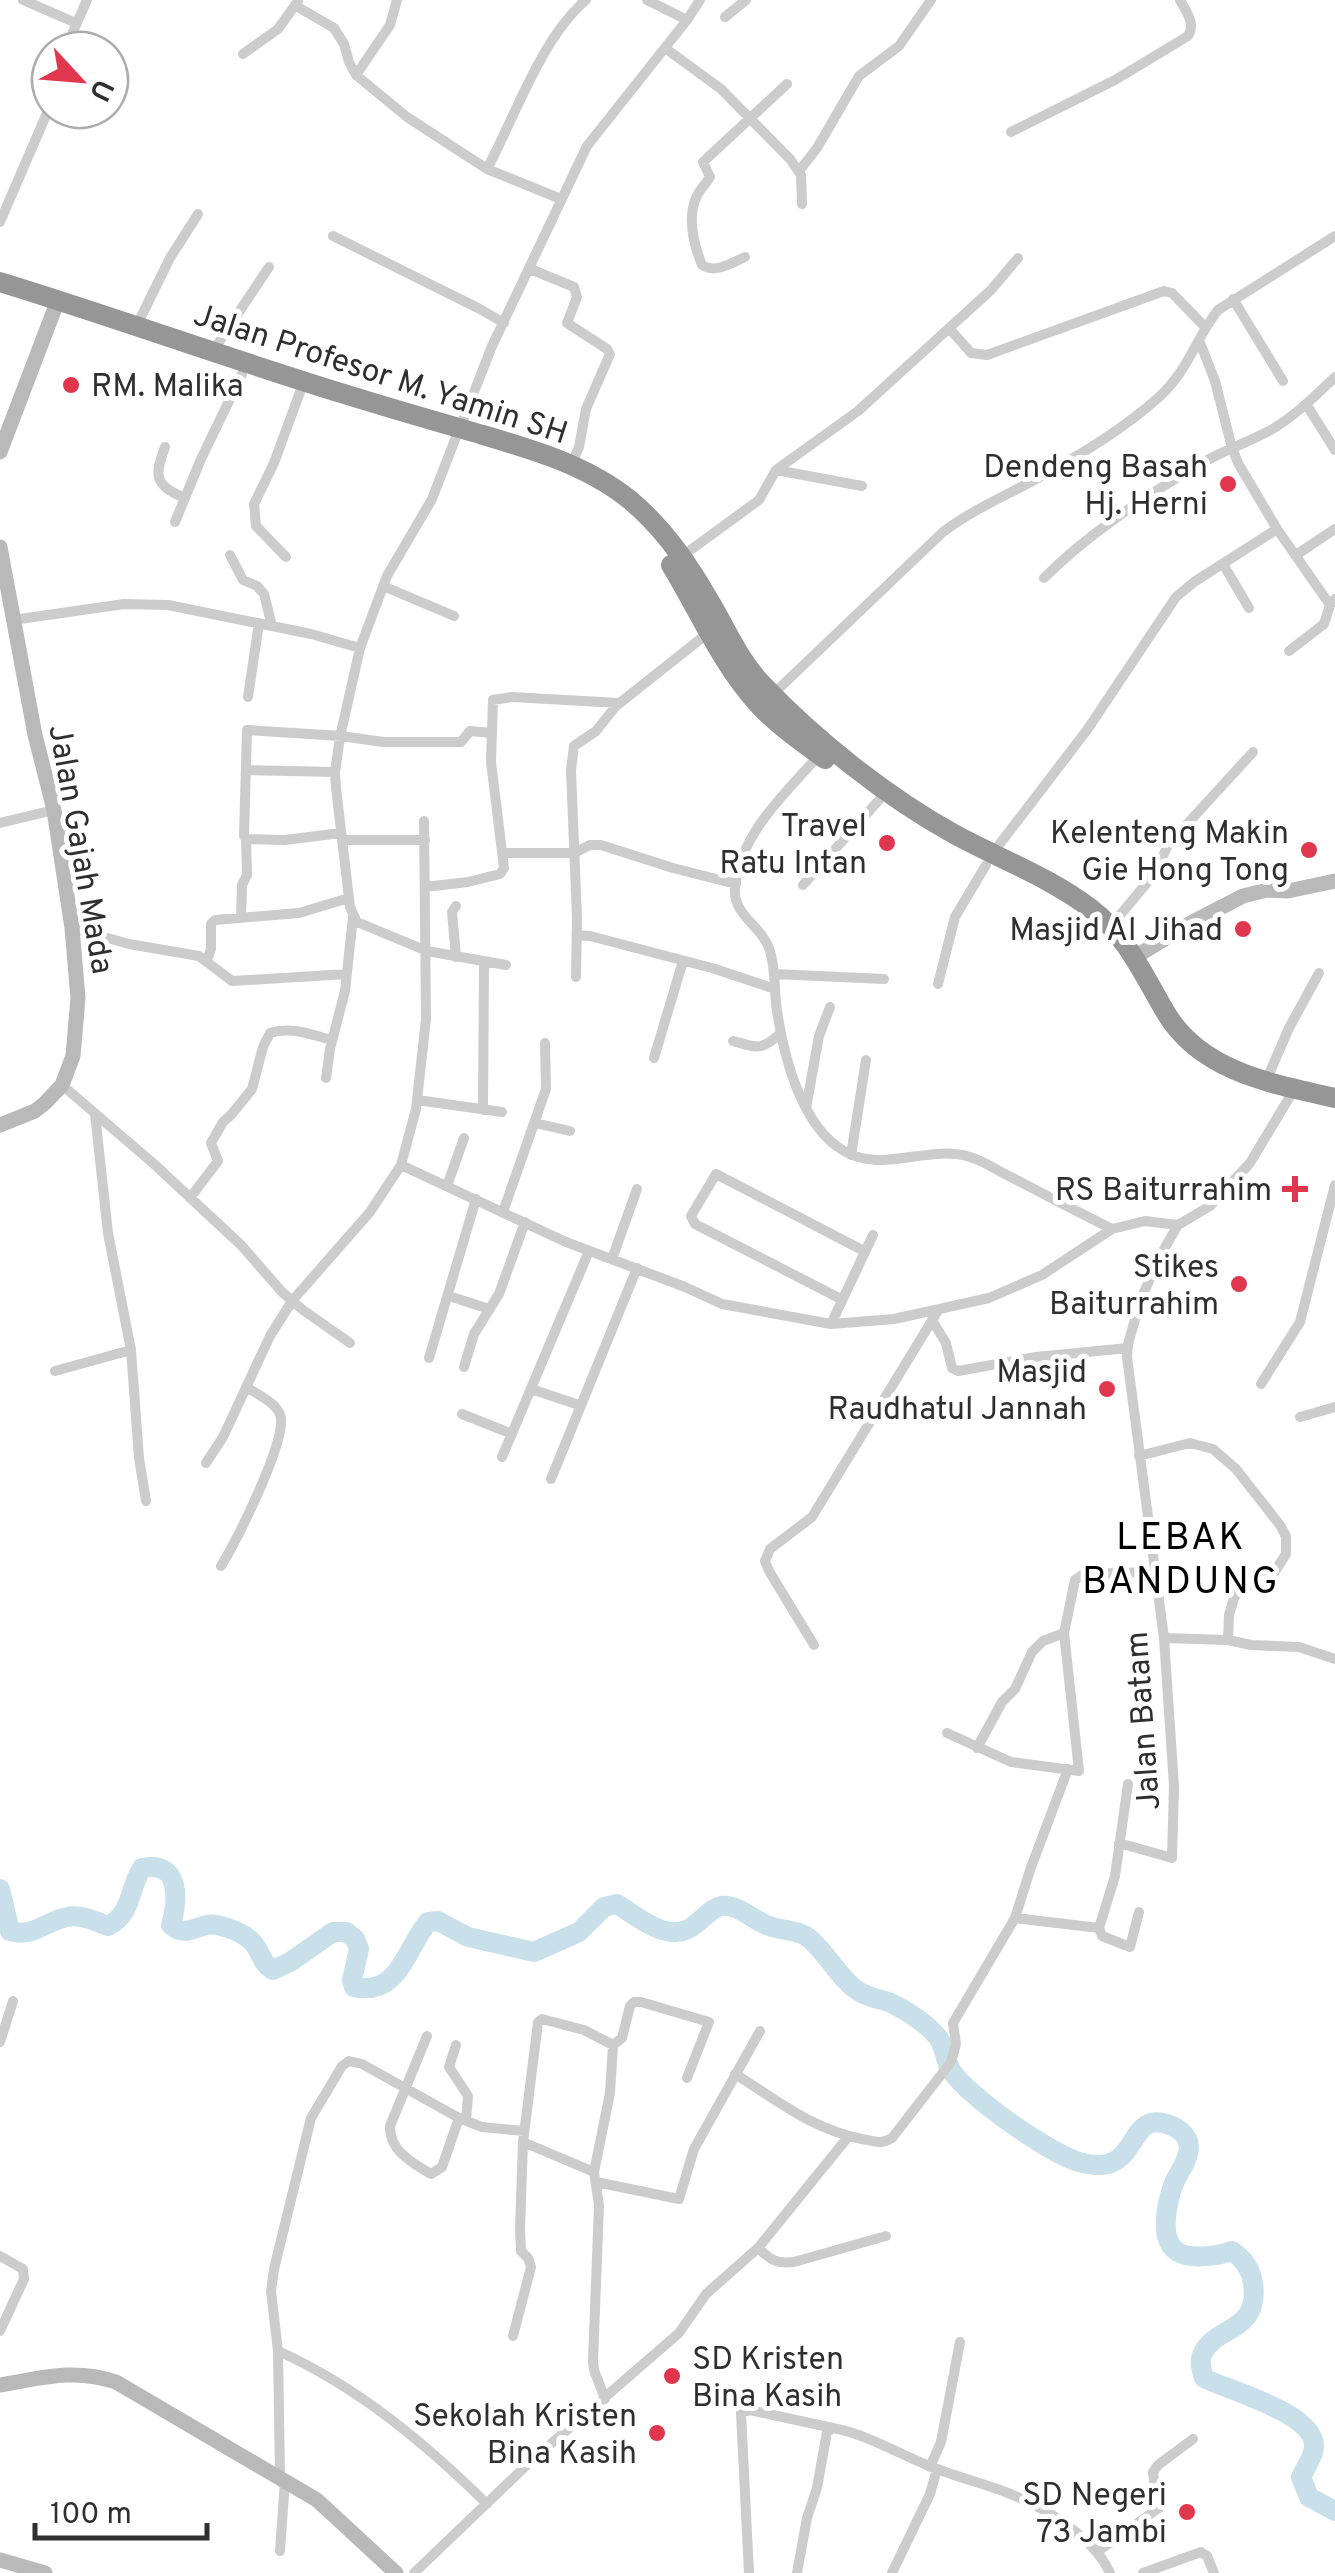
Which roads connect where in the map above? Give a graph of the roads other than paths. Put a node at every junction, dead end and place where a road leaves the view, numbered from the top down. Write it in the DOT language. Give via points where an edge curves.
graph roads {
  1 [pos="23,0"];
  2 [pos="88,0"];
  3 [pos="397,0"];
  4 [pos="586,0"];
  5 [pos="647,0"];
  6 [pos="700,0"];
  7 [pos="931,0"];
  8 [pos="1180,0"];
  9 [pos="738,2"];
  10 [pos="297,3"];
  11 [pos="725,17"];
  12 [pos="687,20"];
  13 [pos="76,24"];
  14 [pos="73,30"];
  15 [pos="665,48"];
  16 [pos="243,54"];
  17 [pos="356,75"];
  18 [pos="787,84"];
  19 [pos="750,119"];
  20 [pos="40,130"];
  21 [pos="1012,132"];
  22 [pos="487,169"];
  23 [pos="799,170"];
  24 [pos="561,198"];
  25 [pos="802,204"];
  26 [pos="198,214"];
  27 [pos="0,222"];
  28 [pos="332,236"];
  29 [pos="1335,236"];
  30 [pos="744,257"];
  31 [pos="1018,258"];
  32 [pos="269,266"];
  33 [pos="530,268"];
  34 [pos="0,282"];
  35 [pos="0,295"];
  36 [pos="1233,298"];
  37 [pos="56,306"];
  38 [pos="505,321"];
  39 [pos="137,325"];
  40 [pos="1205,327"];
  41 [pos="950,328"];
  42 [pos="1199,340"];
  43 [pos="213,351"];
  44 [pos="242,374"];
  45 [pos="1335,378"];
  46 [pos="1282,380"];
  47 [pos="300,392"];
  48 [pos="338,398"];
  49 [pos="1306,404"];
  50 [pos="458,433"];
  51 [pos="165,447"];
  52 [pos="1232,448"];
  53 [pos="1335,450"];
  54 [pos="0,452"];
  55 [pos="571,465"];
  56 [pos="776,470"];
  57 [pos="862,486"];
  58 [pos="185,498"];
  59 [pos="174,522"];
  60 [pos="1277,529"];
  61 [pos="1335,529"];
  62 [pos="0,547"];
  63 [pos="230,555"];
  64 [pos="1296,555"];
  65 [pos="286,557"];
  66 [pos="681,557"];
  67 [pos="1222,564"];
  68 [pos="1044,578"];
  69 [pos="383,586"];
  70 [pos="1332,602"];
  71 [pos="1248,608"];
  72 [pos="454,616"];
  73 [pos="13,620"];
  74 [pos="258,623"];
  75 [pos="272,626"];
  76 [pos="709,632"];
  77 [pos="360,648"];
  78 [pos="1289,651"];
  79 [pos="248,697"];
  80 [pos="767,701"];
  81 [pos="620,703"];
  82 [pos="492,733"];
  83 [pos="341,736"];
  84 [pos="1253,752"];
  85 [pos="819,754"];
  86 [pos="247,770"];
  87 [pos="336,772"];
  88 [pos="878,800"];
  89 [pos="54,810"];
  90 [pos="424,821"];
  91 [pos="0,823"];
  92 [pos="341,836"];
  93 [pos="246,839"];
  94 [pos="425,840"];
  95 [pos="574,852"];
  96 [pos="503,853"];
  97 [pos="989,859"];
  98 [pos="1335,881"];
  99 [pos="736,884"];
  100 [pos="803,885"];
  101 [pos="425,887"];
  102 [pos="349,898"];
  103 [pos="456,906"];
  104 [pos="354,917"];
  105 [pos="241,918"];
  106 [pos="1111,926"];
  107 [pos="72,928"];
  108 [pos="577,928"];
  109 [pos="427,951"];
  110 [pos="456,957"];
  111 [pos="1136,957"];
  112 [pos="207,960"];
  113 [pos="683,960"];
  114 [pos="484,962"];
  115 [pos="506,965"];
  116 [pos="1319,973"];
  117 [pos="347,974"];
  118 [pos="576,977"];
  119 [pos="884,979"];
  120 [pos="774,981"];
  121 [pos="938,984"];
  122 [pos="830,1008"];
  123 [pos="782,1033"];
  124 [pos="332,1040"];
  125 [pos="733,1041"];
  126 [pos="544,1043"];
  127 [pos="654,1058"];
  128 [pos="866,1060"];
  129 [pos="326,1078"];
  130 [pos="1266,1081"];
  131 [pos="62,1085"];
  132 [pos="1288,1098"];
  133 [pos="1335,1098"];
  134 [pos="417,1100"];
  135 [pos="806,1109"];
  136 [pos="1335,1109"];
  137 [pos="483,1110"];
  138 [pos="502,1112"];
  139 [pos="95,1114"];
  140 [pos="535,1123"];
  141 [pos="0,1125"];
  142 [pos="570,1131"];
  143 [pos="464,1138"];
  144 [pos="851,1155"];
  145 [pos="401,1165"];
  146 [pos="1335,1185"];
  147 [pos="447,1186"];
  148 [pos="638,1188"];
  149 [pos="190,1198"];
  150 [pos="476,1199"];
  151 [pos="504,1212"];
  152 [pos="525,1222"];
  153 [pos="1178,1225"];
  154 [pos="1112,1229"];
  155 [pos="873,1236"];
  156 [pos="589,1251"];
  157 [pos="864,1251"];
  158 [pos="612,1259"];
  159 [pos="637,1268"];
  160 [pos="449,1296"];
  161 [pos="842,1300"];
  162 [pos="292,1301"];
  163 [pos="938,1308"];
  164 [pos="490,1309"];
  165 [pos="932,1320"];
  166 [pos="831,1324"];
  167 [pos="350,1342"];
  168 [pos="1128,1348"];
  169 [pos="130,1350"];
  170 [pos="429,1358"];
  171 [pos="464,1367"];
  172 [pos="55,1371"];
  173 [pos="1261,1384"];
  174 [pos="246,1387"];
  175 [pos="531,1389"];
  176 [pos="579,1405"];
  177 [pos="1335,1407"];
  178 [pos="462,1414"];
  179 [pos="1300,1417"];
  180 [pos="512,1434"];
  181 [pos="1139,1456"];
  182 [pos="502,1457"];
  183 [pos="206,1464"];
  184 [pos="550,1479"];
  185 [pos="146,1501"];
  186 [pos="221,1566"];
  187 [pos="1154,1572"];
  188 [pos="1064,1633"];
  189 [pos="1164,1638"];
  190 [pos="1228,1640"];
  191 [pos="814,1645"];
  192 [pos="1335,1659"];
  193 [pos="947,1733"];
  194 [pos="977,1748"];
  195 [pos="1068,1769"];
  196 [pos="1128,1784"];
  197 [pos="1120,1843"];
  198 [pos="1139,1912"];
  199 [pos="1015,1918"];
  200 [pos="1099,1928"];
  201 [pos="14,2002"];
  202 [pos="760,2031"];
  203 [pos="426,2036"];
  204 [pos="0,2042"];
  205 [pos="456,2045"];
  206 [pos="613,2045"];
  207 [pos="735,2074"];
  208 [pos="687,2078"];
  209 [pos="407,2089"];
  210 [pos="462,2119"];
  211 [pos="524,2136"];
  212 [pos="848,2136"];
  213 [pos="595,2177"];
  214 [pos="886,2236"];
  215 [pos="758,2248"];
  216 [pos="0,2256"];
  217 [pos="0,2331"];
  218 [pos="513,2336"];
  219 [pos="960,2342"];
  220 [pos="278,2351"];
  221 [pos="0,2385"];
  222 [pos="605,2399"];
  223 [pos="833,2428"];
  224 [pos="1193,2439"];
  225 [pos="934,2468"];
  226 [pos="283,2478"];
  227 [pos="487,2504"];
  228 [pos="280,2551"];
  229 [pos="1097,2552"];
  230 [pos="0,2560"];
  231 [pos="44,2573"];
  232 [pos="396,2573"];
  233 [pos="414,2573"];
  234 [pos="749,2573"];
  235 [pos="797,2573"];
  236 [pos="892,2573"];
  237 [pos="1110,2573"];
  238 [pos="1143,2573"];
  239 [pos="1214,2573"];
  1 -- 13 [label="street"];
  2 -- 13 [label="street"];
  3 -- 17 [label="street" via="390,25"];
  4 -- 22 [label="street" via="551,41"];
  5 -- 12 [label="street"];
  6 -- 12 [label="street"];
  7 -- 23 [label="street" via="899,46 859,76"];
  8 -- 21 [label="street" via="1192,24 1188,36"];
  9 -- 11 [label="street"];
  10 -- 16 [label="street" via="278,29"];
  10 -- 17 [label="street" via="334,28"];
  12 -- 15 [label="street"];
  13 -- 14 [label="street"];
  15 -- 19 [label="street"];
  15 -- 24 [label="street" via="587,146"];
  17 -- 22 [label="street" via="407,118"];
  18 -- 19 [label="street"];
  19 -- 23 [label="street"];
  19 -- 30 [label="street" via="704,160 710,177 692,212 704,267"];
  20 -- 27 [label="street"];
  22 -- 24 [label="street"];
  23 -- 25 [label="street"];
  24 -- 33 [label="street"];
  26 -- 39 [label="street"];
  28 -- 38 [label="street"];
  29 -- 36 [label="street"];
  31 -- 41 [label="street"];
  32 -- 43 [label="street"];
  33 -- 38 [label="street"];
  33 -- 55 [label="street" via="578,291 566,323 610,354"];
  34 -- 37 [label="highway, Jalan Profesor M. Yamin SH"];
  35 -- 37 [label="highway, Jalan Profesor M. Yamin SH"];
  36 -- 40 [label="street"];
  36 -- 46 [label="street"];
  37 -- 39 [label="highway, Jalan Profesor M. Yamin SH"];
  37 -- 44 [label="highway, Jalan Profesor M. Yamin SH"];
  37 -- 54 [label="main road"];
  38 -- 50 [label="street"];
  39 -- 43 [label="highway, Jalan Profesor M. Yamin SH"];
  40 -- 41 [label="street" via="1164,290 987,356 971,354"];
  40 -- 42 [label="street"];
  41 -- 56 [label="street" via="858,412"];
  42 -- 52 [label="street"];
  42 -- 80 [label="street" via="1158,398 1088,449 943,532"];
  43 -- 48 [label="highway, Jalan Profesor M. Yamin SH"];
  44 -- 47 [label="highway, Jalan Profesor M. Yamin SH"];
  44 -- 58 [label="street"];
  45 -- 49 [label="street"];
  47 -- 48 [label="highway, Jalan Profesor M. Yamin SH"];
  47 -- 65 [label="street" via="254,504 258,529"];
  48 -- 50 [label="highway, Jalan Profesor M. Yamin SH"];
  49 -- 52 [label="street"];
  49 -- 53 [label="street"];
  50 -- 55 [label="highway, Jalan Profesor M. Yamin SH"];
  50 -- 69 [label="street" via="432,498"];
  50 -- 76 [label="highway, Jalan Profesor M. Yamin SH" via="566,476 621,512 670,564"];
  51 -- 58 [label="street" via="158,476"];
  52 -- 60 [label="street"];
  52 -- 68 [label="street" via="1129,510"];
  55 -- 66 [label="highway, Jalan Profesor M. Yamin SH" via="630,501"];
  56 -- 57 [label="street"];
  56 -- 66 [label="street" via="759,500"];
  58 -- 59 [label="street"];
  60 -- 64 [label="street"];
  60 -- 67 [label="street"];
  61 -- 64 [label="street"];
  62 -- 73 [label="main road, Jalan Gajah Mada"];
  63 -- 75 [label="street" via="243,580 264,594"];
  64 -- 70 [label="street"];
  66 -- 80 [label="highway, Jalan Profesor M. Yamin SH"];
  67 -- 71 [label="street"];
  67 -- 97 [label="street" via="1176,597"];
  69 -- 72 [label="street"];
  69 -- 77 [label="street"];
  70 -- 78 [label="street" via="1324,624"];
  73 -- 74 [label="street" via="145,603"];
  73 -- 89 [label="main road, Jalan Gajah Mada"];
  74 -- 75 [label="street"];
  74 -- 79 [label="street"];
  75 -- 77 [label="street"];
  76 -- 80 [label="highway, Jalan Profesor M. Yamin SH" via="726,662"];
  76 -- 81 [label="street"];
  77 -- 83 [label="street"];
  80 -- 85 [label="highway, Jalan Profesor M. Yamin SH"];
  80 -- 97 [label="highway, Jalan Profesor M. Yamin SH"];
  81 -- 82 [label="street" via="493,700"];
  81 -- 95 [label="street" via="572,752"];
  82 -- 83 [label="street" via="470,731 460,742"];
  82 -- 96 [label="street"];
  83 -- 86 [label="street" via="247,730"];
  83 -- 87 [label="street"];
  84 -- 106 [label="street" via="1168,845 1155,873"];
  85 -- 88 [label="highway, Jalan Profesor M. Yamin SH"];
  85 -- 99 [label="street" via="755,830"];
  86 -- 87 [label="street"];
  86 -- 93 [label="street"];
  87 -- 92 [label="street"];
  88 -- 97 [label="highway, Jalan Profesor M. Yamin SH" via="946,845"];
  88 -- 100 [label="street"];
  89 -- 91 [label="street"];
  89 -- 107 [label="main road, Jalan Gajah Mada"];
  90 -- 94 [label="street"];
  92 -- 93 [label="street"];
  92 -- 94 [label="street"];
  92 -- 102 [label="street"];
  93 -- 105 [label="street"];
  94 -- 101 [label="street"];
  95 -- 96 [label="street"];
  95 -- 99 [label="street" via="601,845"];
  95 -- 108 [label="street"];
  96 -- 101 [label="street" via="500,874"];
  97 -- 106 [label="highway, Jalan Profesor M. Yamin SH" via="1072,895"];
  97 -- 121 [label="street" via="955,918"];
  97 -- 132 [label="highway, Jalan Profesor M. Yamin SH" via="1103,937 1181,1051 1220,1076"];
  98 -- 111 [label="main road" via="1243,896"];
  99 -- 120 [label="street" via="738,906 768,945"];
  101 -- 109 [label="street"];
  102 -- 104 [label="street"];
  102 -- 105 [label="street" via="299,913"];
  103 -- 110 [label="street"];
  104 -- 109 [label="street"];
  104 -- 117 [label="street"];
  105 -- 112 [label="street" via="210,924"];
  106 -- 111 [label="highway, Jalan Profesor M. Yamin SH"];
  107 -- 112 [label="street"];
  107 -- 131 [label="main road, Jalan Gajah Mada" via="78,1008"];
  108 -- 113 [label="street"];
  108 -- 118 [label="street"];
  109 -- 110 [label="street"];
  109 -- 134 [label="street"];
  110 -- 114 [label="street"];
  111 -- 130 [label="highway, Jalan Profesor M. Yamin SH" via="1168,1017 1196,1049"];
  112 -- 117 [label="street" via="232,981"];
  113 -- 120 [label="street"];
  113 -- 127 [label="street"];
  114 -- 115 [label="street"];
  114 -- 137 [label="street"];
  116 -- 130 [label="street"];
  117 -- 124 [label="street"];
  119 -- 120 [label="street"];
  120 -- 123 [label="street"];
  122 -- 135 [label="street"];
  123 -- 125 [label="street" via="763,1047"];
  123 -- 135 [label="street"];
  124 -- 129 [label="street"];
  124 -- 149 [label="street" via="294,1030 270,1033 252,1089 210,1143 217,1166"];
  126 -- 140 [label="street" via="546,1088"];
  128 -- 144 [label="street"];
  130 -- 133 [label="highway, Jalan Profesor M. Yamin SH"];
  131 -- 139 [label="street"];
  131 -- 141 [label="main road" via="34,1111"];
  132 -- 136 [label="highway, Jalan Profesor M. Yamin SH"];
  132 -- 153 [label="street, Jalan Batam" via="1250,1163 1210,1206"];
  134 -- 137 [label="street"];
  134 -- 145 [label="street"];
  135 -- 144 [label="street"];
  137 -- 138 [label="street"];
  139 -- 149 [label="street"];
  139 -- 169 [label="street"];
  140 -- 142 [label="street"];
  140 -- 151 [label="street"];
  143 -- 147 [label="street"];
  144 -- 154 [label="street" via="879,1161 971,1157"];
  145 -- 147 [label="street"];
  145 -- 162 [label="street" via="370,1212"];
  146 -- 173 [label="street" via="1300,1322"];
  147 -- 150 [label="street"];
  148 -- 158 [label="street"];
  149 -- 162 [label="street"];
  150 -- 151 [label="street"];
  150 -- 160 [label="street"];
  151 -- 152 [label="street"];
  152 -- 156 [label="street"];
  152 -- 164 [label="street"];
  153 -- 154 [label="street" via="1144,1221"];
  153 -- 168 [label="street, Jalan Batam" via="1141,1299"];
  154 -- 163 [label="street" via="1042,1275 989,1298"];
  155 -- 157 [label="street"];
  156 -- 158 [label="street"];
  156 -- 175 [label="street"];
  157 -- 161 [label="street"];
  157 -- 161 [label="street" via="716,1174 691,1216 695,1224"];
  158 -- 159 [label="street"];
  159 -- 166 [label="street" via="722,1304"];
  159 -- 176 [label="street"];
  160 -- 164 [label="street"];
  160 -- 170 [label="street"];
  161 -- 166 [label="street"];
  162 -- 167 [label="street"];
  162 -- 174 [label="street"];
  163 -- 165 [label="street"];
  163 -- 166 [label="street"];
  164 -- 171 [label="street"];
  165 -- 168 [label="street" via="958,1371"];
  165 -- 191 [label="street" via="812,1517 766,1557"];
  168 -- 181 [label="street, Jalan Batam"];
  169 -- 172 [label="street"];
  169 -- 185 [label="street"];
  174 -- 183 [label="street"];
  174 -- 186 [label="street" via="281,1418 258,1492"];
  175 -- 176 [label="street"];
  175 -- 180 [label="street"];
  176 -- 184 [label="street"];
  177 -- 179 [label="street"];
  178 -- 180 [label="street"];
  180 -- 182 [label="street"];
  181 -- 187 [label="street, Jalan Batam"];
  181 -- 190 [label="street" via="1190,1443 1214,1450 1286,1536 1286,1554 1272,1576 1234,1598"];
  187 -- 188 [label="street" via="1077,1576"];
  187 -- 189 [label="street, Jalan Batam"];
  188 -- 194 [label="street" via="1032,1652"];
  188 -- 195 [label="street" via="1079,1771"];
  189 -- 190 [label="street"];
  189 -- 197 [label="street, Jalan Batam" via="1172,1858"];
  190 -- 192 [label="street" via="1300,1647"];
  193 -- 194 [label="street"];
  194 -- 195 [label="street" via="1011,1762"];
  195 -- 199 [label="street"];
  196 -- 197 [label="street"];
  197 -- 200 [label="street"];
  198 -- 200 [label="street" via="1130,1947 1102,1936"];
  199 -- 200 [label="street"];
  199 -- 212 [label="street" via="953,2024 952,2062 888,2141"];
  201 -- 204 [label="street"];
  202 -- 207 [label="street"];
  203 -- 209 [label="street"];
  205 -- 210 [label="street" via="449,2067 468,2096"];
  206 -- 208 [label="street" via="622,2038 634,2002 709,2022"];
  206 -- 211 [label="street" via="539,2020"];
  206 -- 213 [label="street"];
  207 -- 212 [label="street"];
  207 -- 213 [label="street" via="694,2150 679,2198"];
  209 -- 210 [label="street"];
  209 -- 210 [label="street" via="388,2132 409,2162 431,2174 439,2171"];
  209 -- 220 [label="street" via="349,2061 311,2118 274,2269"];
  210 -- 211 [label="street"];
  211 -- 213 [label="street"];
  211 -- 218 [label="street" via="520,2248 531,2267"];
  212 -- 215 [label="street"];
  213 -- 222 [label="street" via="593,2361"];
  214 -- 215 [label="street" via="780,2264"];
  215 -- 222 [label="street"];
  216 -- 217 [label="street" via="23,2269 24,2279"];
  219 -- 225 [label="street"];
  220 -- 226 [label="street"];
  220 -- 227 [label="street" via="326,2374 414,2436"];
  221 -- 226 [label="main road" via="67,2374 116,2382"];
  222 -- 227 [label="street"];
  223 -- 225 [label="street"];
  223 -- 234 [label="street" via="741,2413"];
  223 -- 235 [label="street"];
  224 -- 229 [label="street" via="1152,2472 1163,2505"];
  225 -- 229 [label="street" via="1012,2494"];
  225 -- 236 [label="street" via="930,2494"];
  226 -- 228 [label="street"];
  226 -- 232 [label="main road" via="336,2516"];
  227 -- 233 [label="street"];
  229 -- 237 [label="street"];
  230 -- 231 [label="main road"];
  238 -- 239 [label="street" via="1197,2552 1207,2556"];
}
